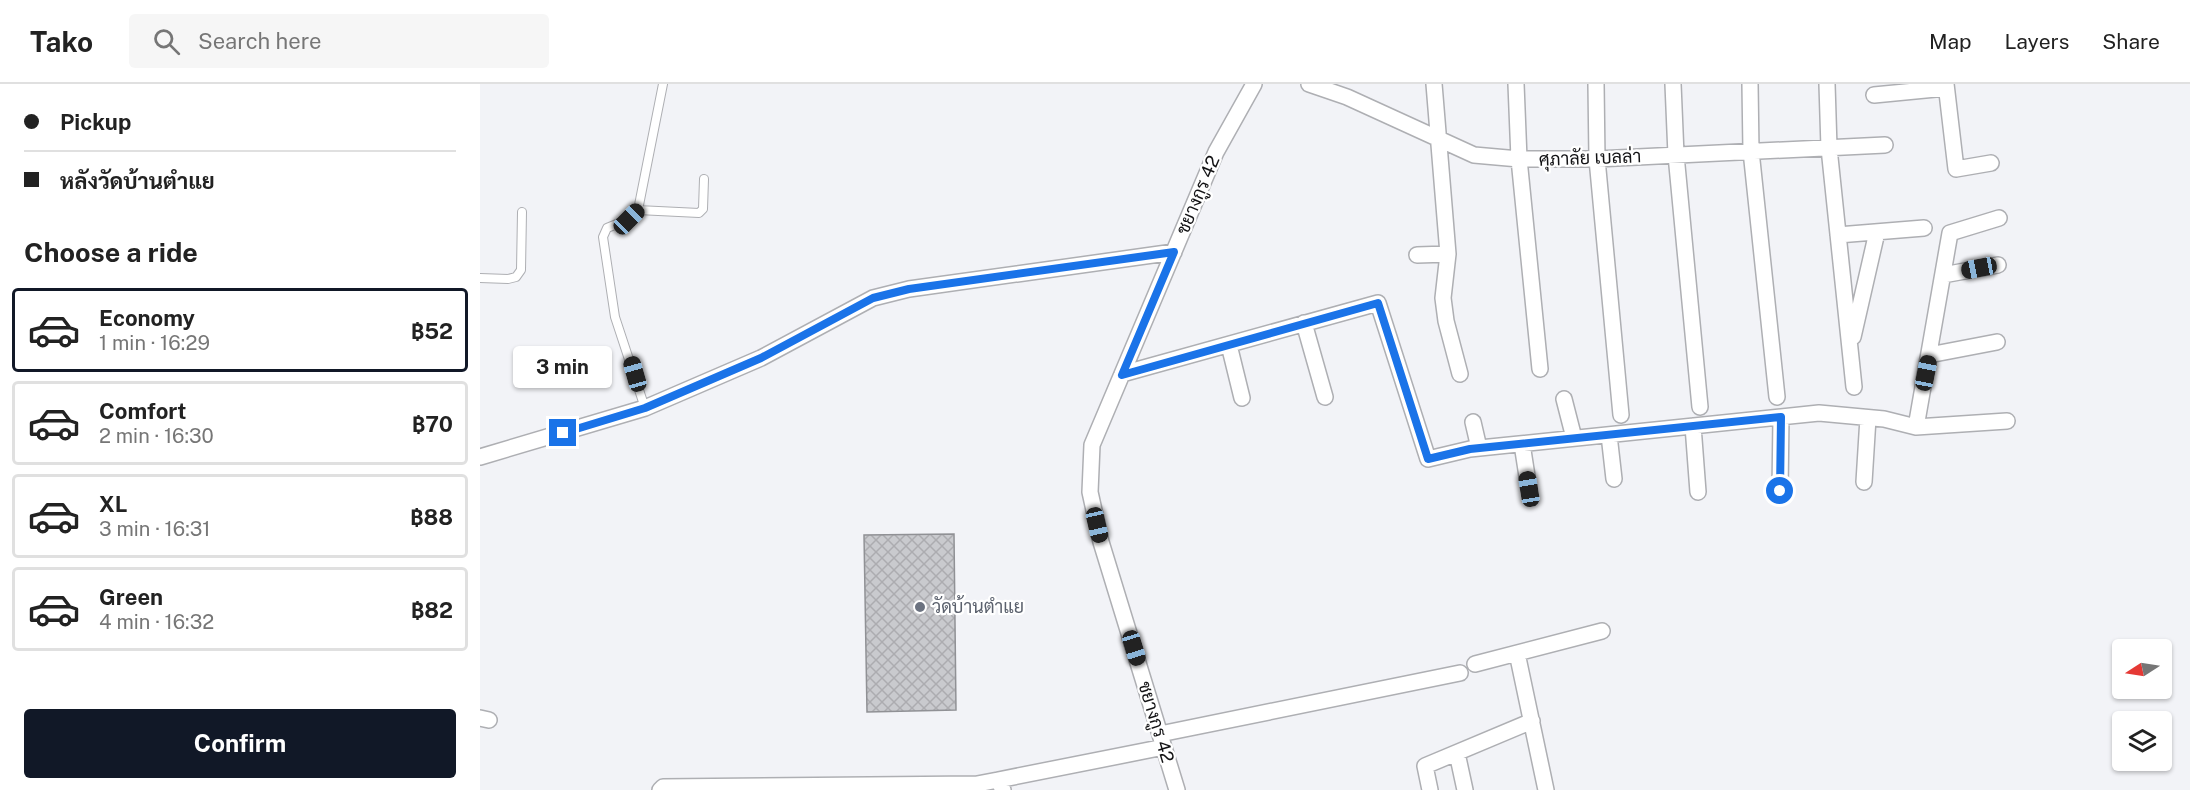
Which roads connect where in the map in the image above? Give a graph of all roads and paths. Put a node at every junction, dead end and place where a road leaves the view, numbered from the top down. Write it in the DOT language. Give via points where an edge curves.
graph roads {
  1 [pos="663,84"];
  2 [pos="1254,84"];
  3 [pos="1309,84"];
  4 [pos="1434,84"];
  5 [pos="1516,84"];
  6 [pos="1596,84"];
  7 [pos="1673,84"];
  8 [pos="1750,84"];
  9 [pos="1827,84"];
  10 [pos="1946,86"];
  11 [pos="1874,95"];
  12 [pos="1437,138"];
  13 [pos="1885,145"];
  14 [pos="1829,148"];
  15 [pos="1751,151"];
  16 [pos="1676,155"];
  17 [pos="1519,159"];
  18 [pos="1597,159"];
  19 [pos="1991,163"];
  20 [pos="704,179"];
  21 [pos="638,210"];
  22 [pos="522,212"];
  23 [pos="1999,218"];
  24 [pos="1924,228"];
  25 [pos="1877,232"];
  26 [pos="1838,235"];
  27 [pos="1174,252"];
  28 [pos="1448,254"];
  29 [pos="1417,255"];
  30 [pos="1998,265"];
  31 [pos="1943,275"];
  32 [pos="480,278"];
  33 [pos="1304,323"];
  34 [pos="1997,342"];
  35 [pos="1229,345"];
  36 [pos="1850,351"];
  37 [pos="1929,355"];
  38 [pos="1540,369"];
  39 [pos="1460,374"];
  40 [pos="1122,375"];
  41 [pos="1854,387"];
  42 [pos="1325,397"];
  43 [pos="1777,397"];
  44 [pos="1242,398"];
  45 [pos="1564,399"];
  46 [pos="1700,407"];
  47 [pos="645,408"];
  48 [pos="1622,415"];
  49 [pos="1781,417"];
  50 [pos="1868,418"];
  51 [pos="2007,421"];
  52 [pos="1473,422"];
  53 [pos="1693,426"];
  54 [pos="1916,427"];
  55 [pos="1610,435"];
  56 [pos="1574,438"];
  57 [pos="1521,444"];
  58 [pos="1479,448"];
  59 [pos="480,457"];
  60 [pos="1614,479"];
  61 [pos="1864,482"];
  62 [pos="1529,489"];
  63 [pos="1780,491"];
  64 [pos="1698,492"];
  65 [pos="1602,631"];
  66 [pos="1517,653"];
  67 [pos="1475,664"];
  68 [pos="1460,673"];
  69 [pos="1532,721"];
  70 [pos="1162,740"];
  71 [pos="1457,753"];
  72 [pos="1001,785"];
  73 [pos="977,787"];
  74 [pos="660,790"];
  75 [pos="1177,790"];
  76 [pos="1430,790"];
  77 [pos="1465,790"];
  78 [pos="1546,790"];
  1 -- 21 [label="lane"];
  2 -- 27 [label="street, ชยางกูร 42" via="1216,152"];
  3 -- 12 [label="street, ศุภาลัย เบลล่า"];
  4 -- 12 [label="street"];
  5 -- 17 [label="street"];
  6 -- 18 [label="street"];
  7 -- 16 [label="street"];
  8 -- 15 [label="street"];
  9 -- 14 [label="street"];
  10 -- 11 [label="street"];
  10 -- 19 [label="street" via="1956,169"];
  12 -- 17 [label="street, ศุภาลัย เบลล่า" via="1474,155"];
  12 -- 28 [label="street"];
  13 -- 14 [label="street, ศุภาลัย เบลล่า"];
  14 -- 15 [label="street, ศุภาลัย เบลล่า"];
  14 -- 26 [label="street"];
  15 -- 16 [label="street, ศุภาลัย เบลล่า"];
  15 -- 43 [label="street"];
  16 -- 18 [label="street, ศุภาลัย เบลล่า"];
  16 -- 46 [label="street"];
  17 -- 18 [label="street, ศุภาลัย เบลล่า"];
  17 -- 38 [label="street"];
  18 -- 48 [label="street"];
  20 -- 21 [label="lane" via="703,209 699,213"];
  21 -- 47 [label="lane" via="629,219 607,228 603,237 615,317"];
  22 -- 32 [label="lane" via="521,270 508,279"];
  23 -- 31 [label="street" via="1950,233"];
  24 -- 25 [label="street"];
  25 -- 26 [label="street"];
  25 -- 36 [label="street"];
  26 -- 36 [label="street"];
  27 -- 40 [label="street, ชยางกูร 42"];
  27 -- 47 [label="street" via="909,289 873,298 761,358"];
  28 -- 29 [label="street"];
  28 -- 39 [label="street" via="1443,298"];
  30 -- 31 [label="street"];
  31 -- 37 [label="street"];
  33 -- 35 [label="street"];
  33 -- 42 [label="street"];
  33 -- 58 [label="street" via="1378,303 1428,459"];
  34 -- 37 [label="street"];
  35 -- 40 [label="street"];
  35 -- 44 [label="street"];
  36 -- 41 [label="street"];
  37 -- 54 [label="street"];
  40 -- 70 [label="street, ชยางกูร 42" via="1092,445 1089,492"];
  45 -- 56 [label="street"];
  47 -- 59 [label="street"];
  49 -- 50 [label="street" via="1819,413"];
  49 -- 53 [label="street"];
  49 -- 63 [label="street"];
  50 -- 54 [label="street"];
  50 -- 61 [label="street"];
  51 -- 54 [label="street"];
  52 -- 58 [label="street"];
  53 -- 55 [label="street"];
  53 -- 64 [label="street"];
  55 -- 56 [label="street"];
  55 -- 60 [label="street"];
  56 -- 57 [label="street"];
  57 -- 58 [label="street"];
  57 -- 62 [label="street"];
  65 -- 66 [label="street"];
  66 -- 67 [label="street"];
  66 -- 69 [label="street"];
  68 -- 70 [label="street"];
  69 -- 71 [label="street"];
  69 -- 78 [label="street"];
  70 -- 72 [label="street"];
  70 -- 75 [label="street, ชยางกูร 42"];
  71 -- 76 [label="street" via="1425,766"];
  71 -- 77 [label="street"];
  72 -- 73 [label="street"];
  73 -- 74 [label="street"];
}
